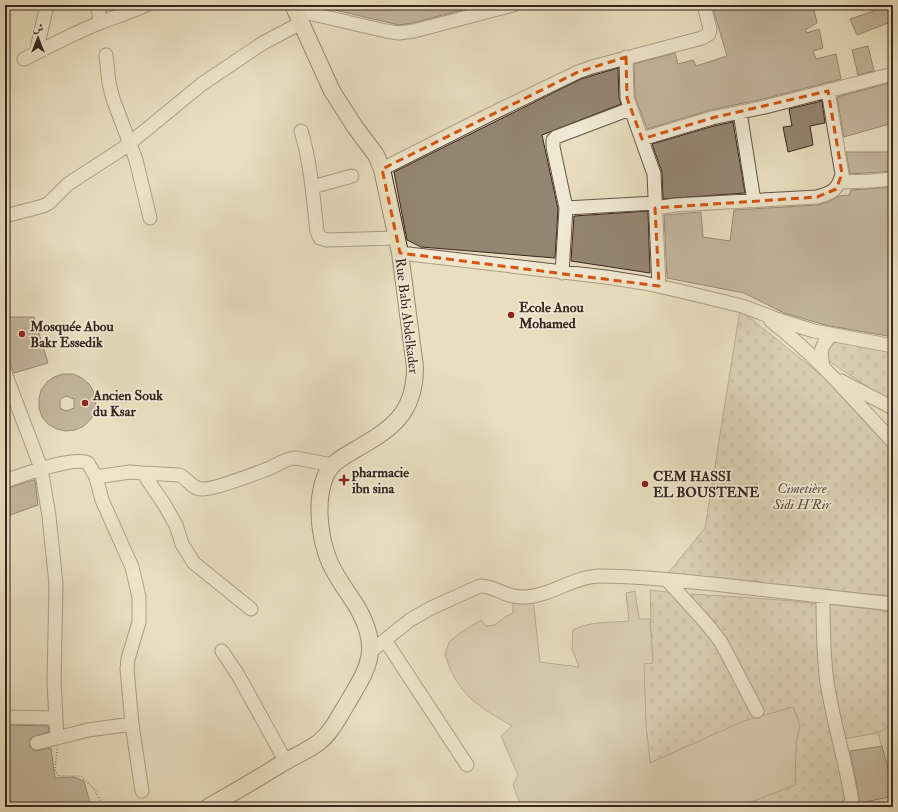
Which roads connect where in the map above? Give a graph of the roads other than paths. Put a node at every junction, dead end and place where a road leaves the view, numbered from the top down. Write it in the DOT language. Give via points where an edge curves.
graph roads {
  1 [pos="47,5"];
  2 [pos="98,5"];
  3 [pos="146,5"];
  4 [pos="513,5"];
  5 [pos="704,5"];
  6 [pos="296,13"];
  7 [pos="100,23"];
  8 [pos="36,53"];
  9 [pos="106,55"];
  10 [pos="626,57"];
  11 [pos="24,60"];
  12 [pos="893,74"];
  13 [pos="828,91"];
  14 [pos="630,108"];
  15 [pos="740,112"];
  16 [pos="301,131"];
  17 [pos="642,139"];
  18 [pos="130,143"];
  19 [pos="382,169"];
  20 [pos="352,176"];
  21 [pos="893,179"];
  22 [pos="840,182"];
  23 [pos="312,187"];
  24 [pos="754,201"];
  25 [pos="655,206"];
  26 [pos="566,208"];
  27 [pos="5,216"];
  28 [pos="150,218"];
  29 [pos="398,246"];
  30 [pos="562,273"];
  31 [pos="659,286"];
  32 [pos="756,311"];
  33 [pos="832,335"];
  34 [pos="893,346"];
  35 [pos="823,366"];
  36 [pos="5,373"];
  37 [pos="833,376"];
  38 [pos="893,408"];
  39 [pos="893,442"];
  40 [pos="332,465"];
  41 [pos="41,468"];
  42 [pos="137,473"];
  43 [pos="96,477"];
  44 [pos="5,481"];
  45 [pos="667,580"];
  46 [pos="823,596"];
  47 [pos="893,604"];
  48 [pos="251,609"];
  49 [pos="386,640"];
  50 [pos="222,651"];
  51 [pos="370,652"];
  52 [pos="757,711"];
  53 [pos="5,717"];
  54 [pos="55,718"];
  55 [pos="132,724"];
  56 [pos="57,738"];
  57 [pos="37,743"];
  58 [pos="286,762"];
  59 [pos="467,765"];
  60 [pos="142,792"];
  61 [pos="208,807"];
  62 [pos="848,807"];
  1 -- 8 [label="street"];
  2 -- 7 [label="street"];
  3 -- 7 [label="street"];
  4 -- 6 [label="street" via="399,33"];
  5 -- 10 [label="street" via="710,29 707,36"];
  6 -- 18 [label="street" via="263,43 202,84"];
  6 -- 19 [label="main road, Rue Babi Abdelkader" via="332,91 372,149"];
  7 -- 8 [label="street"];
  8 -- 11 [label="street"];
  9 -- 18 [label="street" via="113,99"];
  10 -- 14 [label="street" via="627,98"];
  10 -- 19 [label="street" via="578,72"];
  12 -- 13 [label="street"];
  13 -- 15 [label="street"];
  13 -- 22 [label="street" via="842,174"];
  14 -- 17 [label="street"];
  14 -- 26 [label="street" via="553,140"];
  15 -- 17 [label="street"];
  15 -- 24 [label="street"];
  16 -- 23 [label="street" via="307,150"];
  17 -- 25 [label="street" via="653,170"];
  18 -- 27 [label="street" via="68,184 43,206"];
  18 -- 28 [label="street"];
  19 -- 29 [label="main road, Rue Babi Abdelkader"];
  20 -- 23 [label="street"];
  21 -- 22 [label="street"];
  22 -- 24 [label="street" via="836,189 817,197"];
  23 -- 29 [label="street" via="320,238"];
  24 -- 25 [label="street"];
  25 -- 26 [label="street"];
  25 -- 31 [label="street"];
  26 -- 30 [label="street"];
  29 -- 30 [label="street"];
  29 -- 40 [label="main road, Rue Babi Abdelkader" via="416,367 411,398 399,420"];
  30 -- 31 [label="street"];
  31 -- 32 [label="street"];
  32 -- 33 [label="street" via="800,327"];
  32 -- 35 [label="street" via="783,330"];
  33 -- 34 [label="street"];
  33 -- 35 [label="street" via="822,345"];
  35 -- 37 [label="street"];
  36 -- 41 [label="street"];
  37 -- 38 [label="street"];
  37 -- 39 [label="street"];
  40 -- 42 [label="street" via="291,458 270,468 202,489 193,487 179,475"];
  40 -- 51 [label="main road" via="321,494 320,519 324,545 340,583 364,619"];
  41 -- 43 [label="street" via="79,460 88,463"];
  41 -- 44 [label="street"];
  41 -- 54 [label="street" via="56,584"];
  42 -- 43 [label="street"];
  42 -- 48 [label="street" via="164,504 182,544 194,563"];
  43 -- 55 [label="street" via="102,500 132,568 139,597 139,622 127,669"];
  45 -- 46 [label="street"];
  45 -- 49 [label="street" via="591,576 523,597 511,596 489,586 480,586 410,620"];
  45 -- 52 [label="street" via="727,650"];
  46 -- 47 [label="street"];
  46 -- 62 [label="street" via="827,682 849,782 852,802"];
  49 -- 51 [label="street"];
  49 -- 59 [label="street"];
  50 -- 58 [label="street"];
  51 -- 58 [label="main road" via="364,674 333,727 317,744"];
  53 -- 54 [label="street"];
  54 -- 56 [label="street"];
  55 -- 56 [label="street" via="88,730"];
  55 -- 60 [label="street"];
  56 -- 57 [label="street"];
  58 -- 61 [label="main road"];
}
